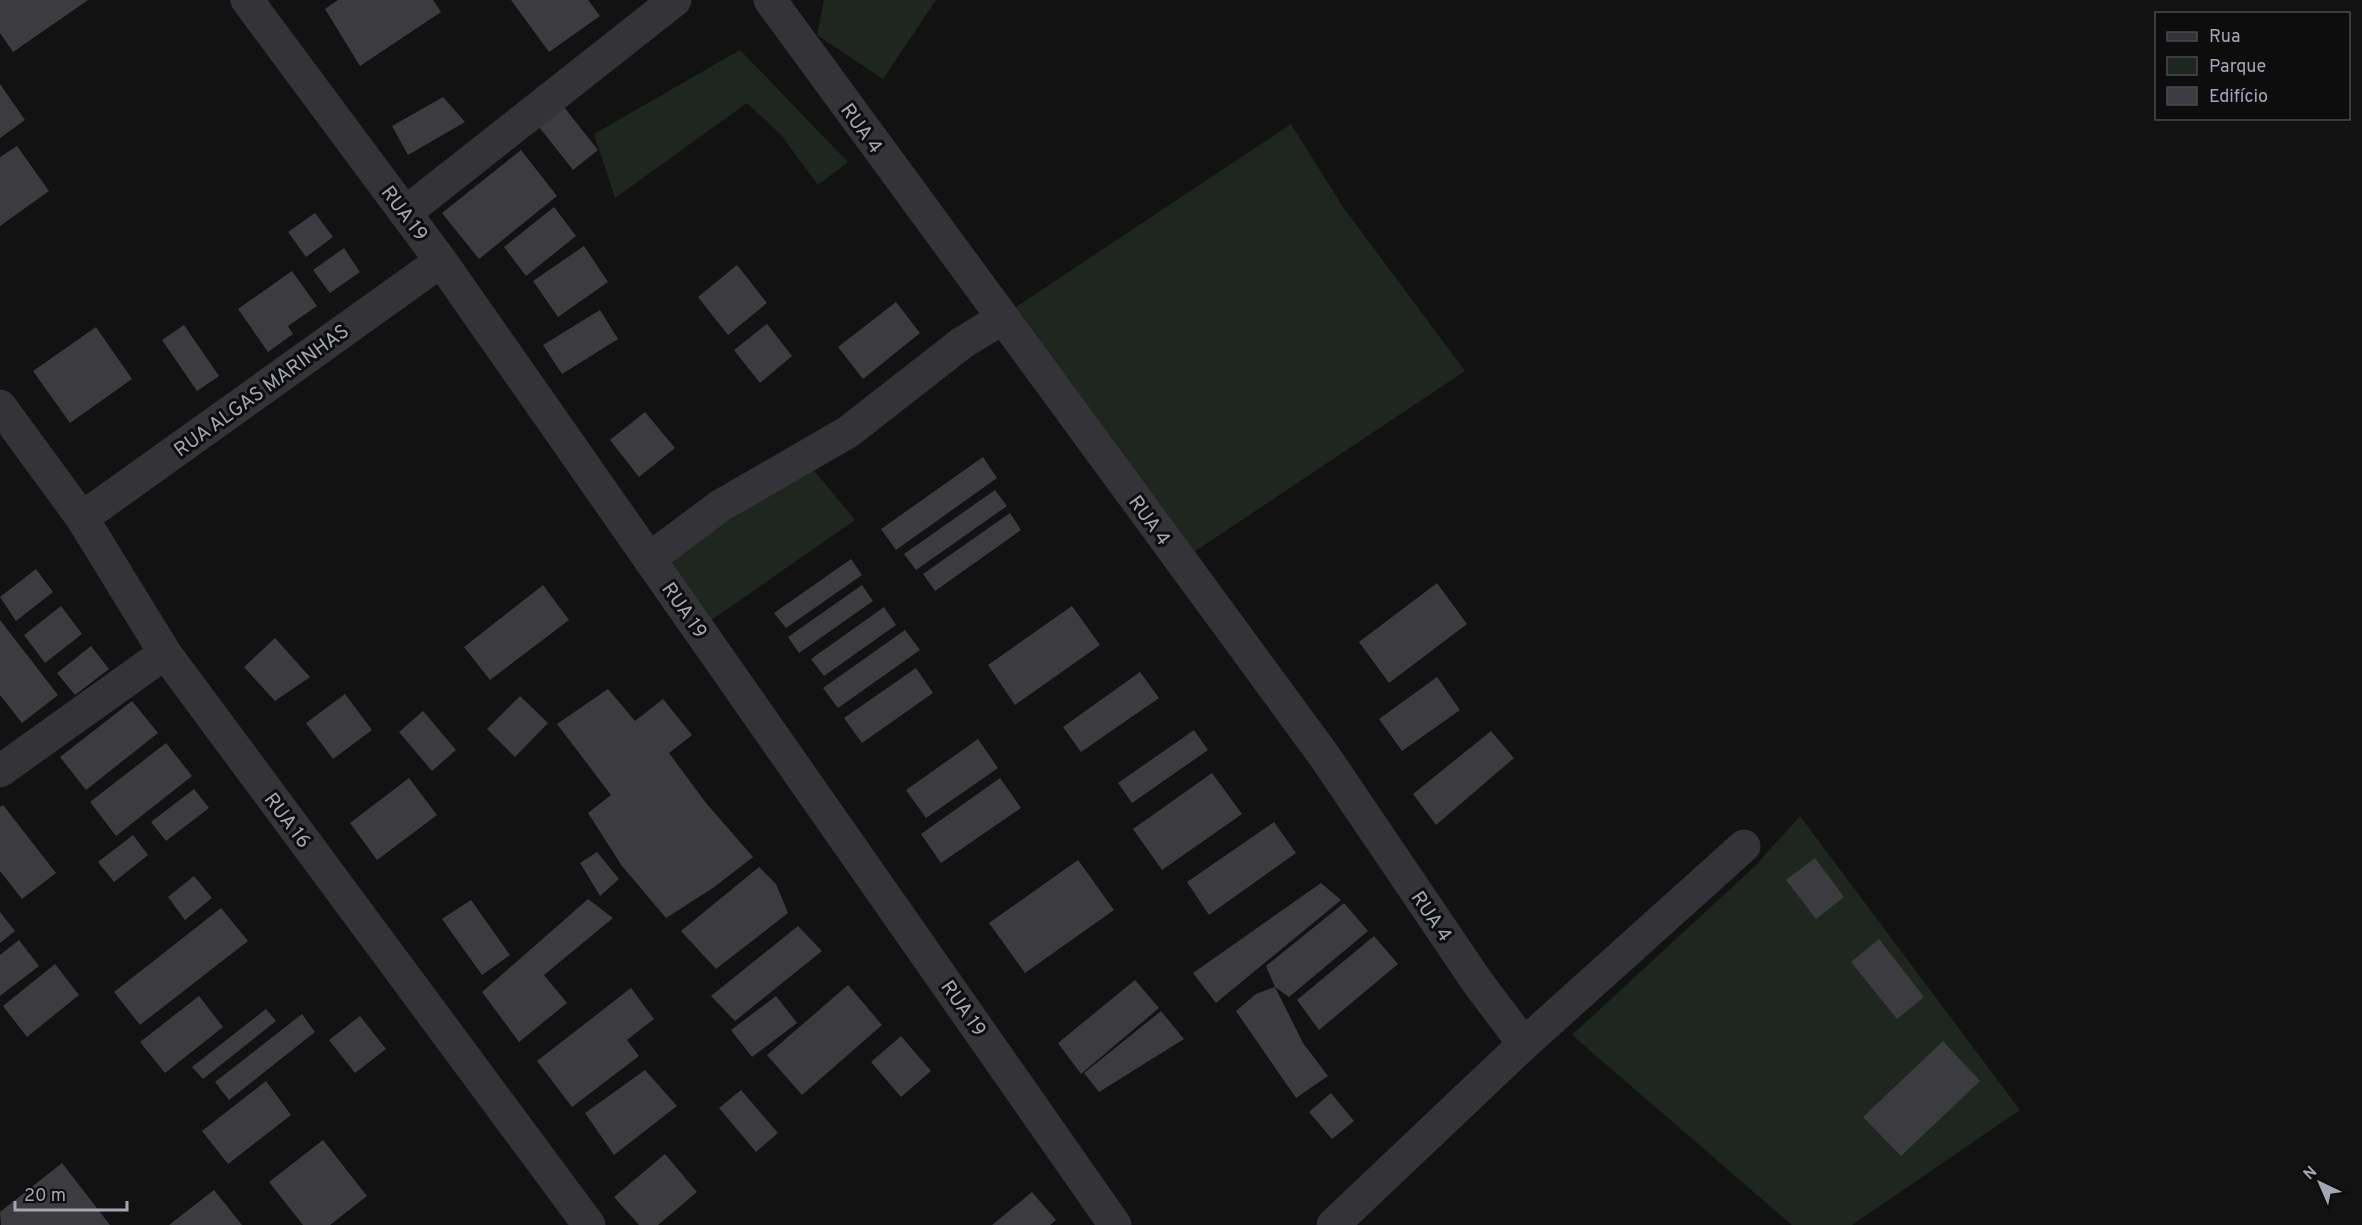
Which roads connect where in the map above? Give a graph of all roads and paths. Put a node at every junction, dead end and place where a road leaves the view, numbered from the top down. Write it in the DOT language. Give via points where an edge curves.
graph roads {
  1 [pos="247,0"];
  2 [pos="675,0"];
  3 [pos="770,0"];
  4 [pos="405,213"];
  5 [pos="441,261"];
  6 [pos="1001,318"];
  7 [pos="0,406"];
  8 [pos="82,518"];
  9 [pos="649,559"];
  10 [pos="165,653"];
  11 [pos="0,771"];
  12 [pos="1744,846"];
  13 [pos="1524,1044"];
  14 [pos="589,1225"];
  15 [pos="1116,1225"];
  16 [pos="1333,1225"];
  1 -- 4 [label="street, RUA 19"];
  2 -- 4 [label="street"];
  3 -- 6 [label="street, RUA 4"];
  4 -- 5 [label="street, RUA 19"];
  5 -- 8 [label="street, RUA ALGAS MARINHAS"];
  5 -- 9 [label="street, RUA 19"];
  6 -- 9 [label="street" via="943,357 848,432 720,506"];
  6 -- 13 [label="street, RUA 4" via="1324,757"];
  7 -- 8 [label="street, RUA 16"];
  8 -- 10 [label="street, RUA 16"];
  9 -- 15 [label="street, RUA 19"];
  10 -- 11 [label="street"];
  10 -- 14 [label="street, RUA 16"];
  12 -- 13 [label="street"];
  13 -- 16 [label="street"];
}
